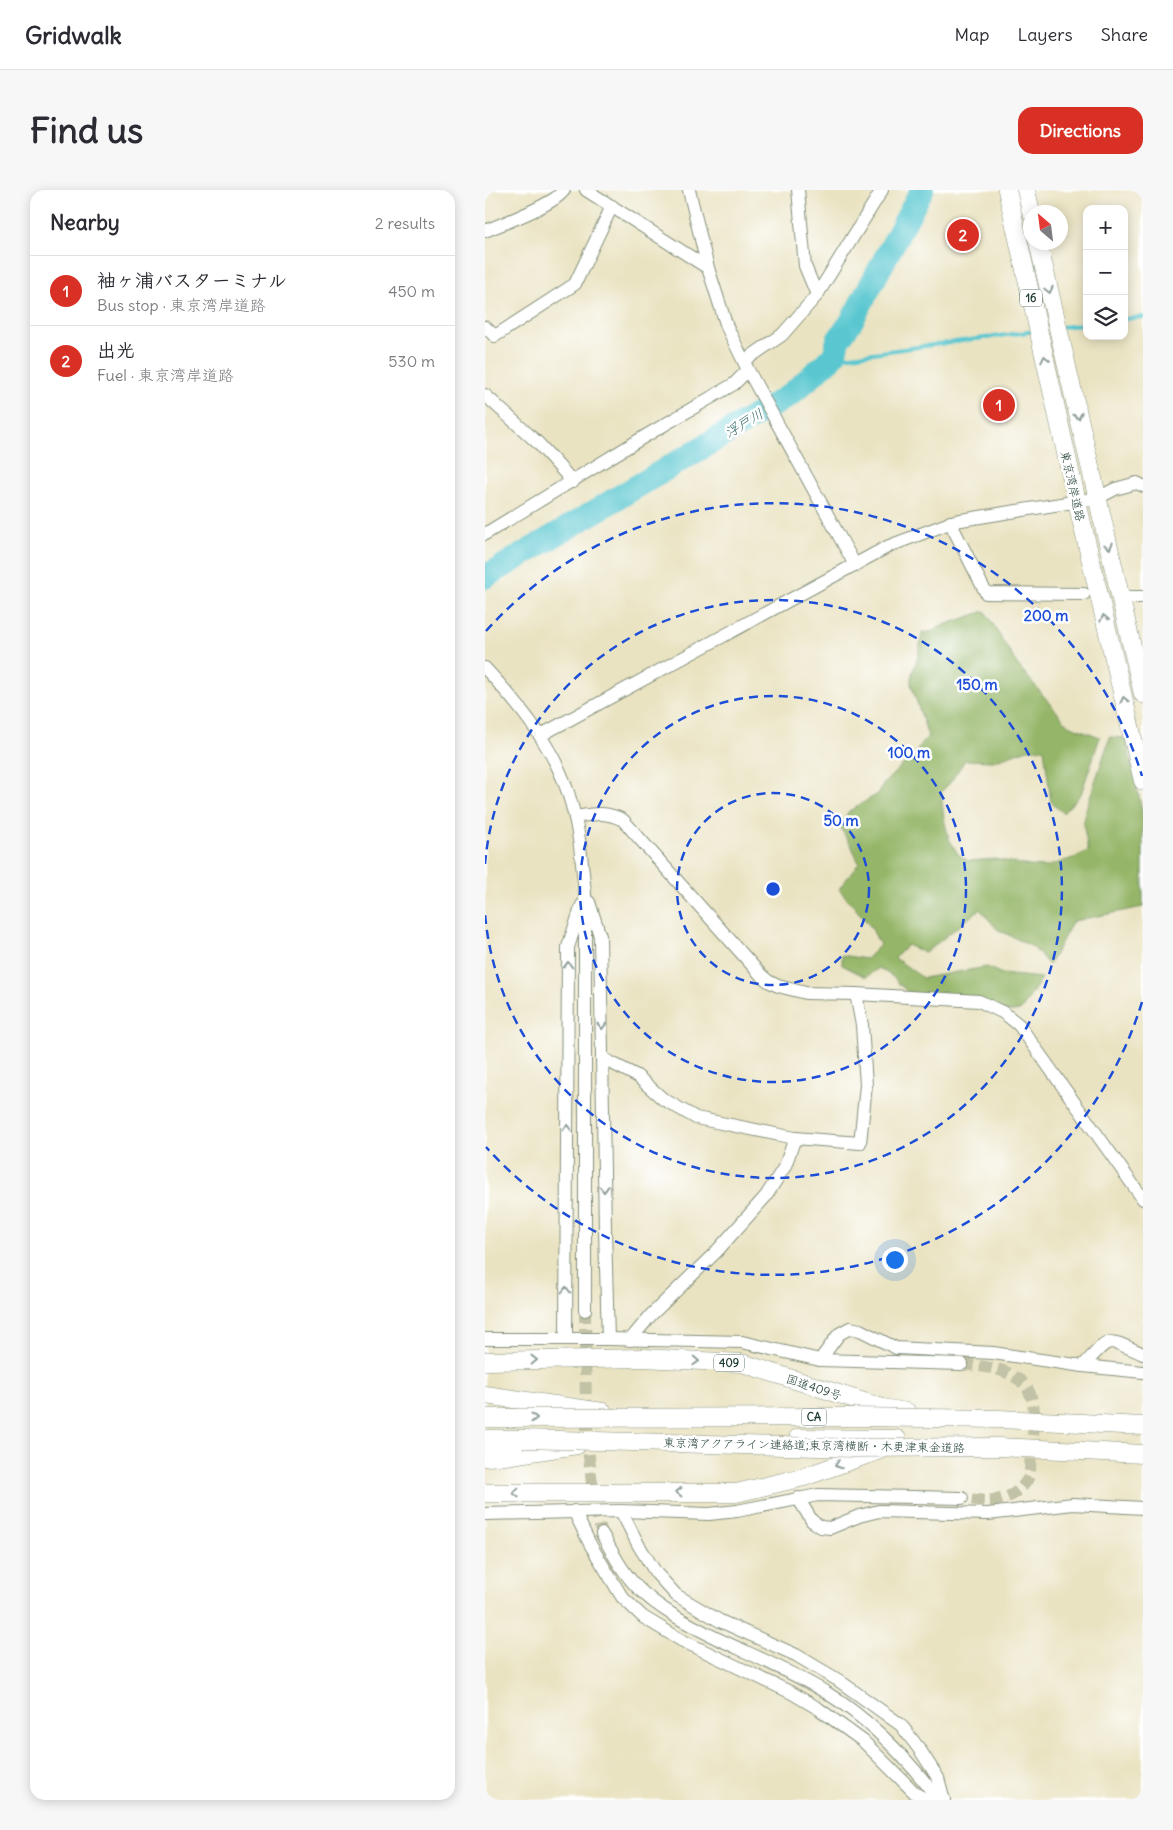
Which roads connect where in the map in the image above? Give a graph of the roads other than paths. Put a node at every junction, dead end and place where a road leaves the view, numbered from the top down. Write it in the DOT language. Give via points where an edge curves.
graph roads {
  1 [pos="564,190"];
  2 [pos="586,190"];
  3 [pos="689,190"];
  4 [pos="798,190"];
  5 [pos="1007,190"];
  6 [pos="1026,190"];
  7 [pos="877,193"];
  8 [pos="1029,205"];
  9 [pos="612,206"];
  10 [pos="485,231"];
  11 [pos="1040,250"];
  12 [pos="708,268"];
  13 [pos="817,295"];
  14 [pos="485,327"];
  15 [pos="746,366"];
  16 [pos="485,395"];
  17 [pos="573,482"];
  18 [pos="1143,486"];
  19 [pos="1098,498"];
  20 [pos="1077,502"];
  21 [pos="950,522"];
  22 [pos="485,534"];
  23 [pos="855,565"];
  24 [pos="1084,594"];
  25 [pos="485,668"];
  26 [pos="1143,694"];
  27 [pos="541,735"];
  28 [pos="1143,781"];
  29 [pos="575,817"];
  30 [pos="585,893"];
  31 [pos="856,994"];
  32 [pos="602,1058"];
  33 [pos="795,1138"];
  34 [pos="1143,1198"];
  35 [pos="585,1310"];
  36 [pos="485,1339"];
  37 [pos="566,1339"];
  38 [pos="609,1339"];
  39 [pos="631,1340"];
  40 [pos="1143,1354"];
  41 [pos="821,1360"];
  42 [pos="485,1361"];
  43 [pos="962,1364"];
  44 [pos="1083,1366"];
  45 [pos="1143,1372"];
  46 [pos="485,1395"];
  47 [pos="485,1418"];
  48 [pos="966,1421"];
  49 [pos="1143,1426"];
  50 [pos="1143,1432"];
  51 [pos="485,1439"];
  52 [pos="917,1439"];
  53 [pos="1143,1453"];
  54 [pos="485,1457"];
  55 [pos="485,1493"];
  56 [pos="798,1498"];
  57 [pos="962,1498"];
  58 [pos="1143,1508"];
  59 [pos="574,1511"];
  60 [pos="621,1511"];
  61 [pos="485,1514"];
  62 [pos="602,1534"];
  63 [pos="929,1800"];
  64 [pos="939,1800"];
  65 [pos="943,1800"];
  1 -- 10 [label="street" via="547,203"];
  2 -- 9 [label="street"];
  3 -- 12 [label="street"];
  4 -- 13 [label="street" via="805,266"];
  20 -- 5 [label="highway, 東京湾岸道路 / 16, one-way"];
  6 -- 8 [label="highway"];
  7 -- 13 [label="street"];
  9 -- 12 [label="street"];
  9 -- 14 [label="street" via="575,284 495,336"];
  11 -- 19 [label="highway, 東京湾岸道路 / 16, one-way"];
  12 -- 15 [label="street" via="727,327"];
  13 -- 15 [label="street" via="782,335"];
  15 -- 17 [label="street" via="734,384"];
  15 -- 23 [label="street"];
  16 -- 17 [label="street" via="539,443"];
  17 -- 22 [label="street"];
  18 -- 19 [label="street" via="1137,483"];
  19 -- 20 [label="street"];
  19 -- 26 [label="highway, 東京湾岸道路 / 16, one-way"];
  20 -- 21 [label="street"];
  28 -- 20 [label="highway, 東京湾岸道路 / 16, one-way"];
  21 -- 23 [label="street" via="889,546"];
  21 -- 24 [label="street" via="986,593"];
  23 -- 27 [label="street"];
  25 -- 27 [label="street"];
  27 -- 29 [label="street" via="559,769"];
  29 -- 30 [label="street"];
  29 -- 31 [label="street" via="612,814 623,820 768,981 806,993"];
  30 -- 32 [label="street, one-way" via="600,936"];
  30 -- 35 [label="street"];
  37 -- 30 [label="street, one-way" via="568,947"];
  31 -- 33 [label="street" via="866,1085 860,1143"];
  31 -- 34 [label="street" via="979,1001 1005,1013 1019,1025"];
  32 -- 33 [label="street" via="637,1076 663,1099 696,1118"];
  32 -- 38 [label="street, one-way"];
  33 -- 39 [label="street" via="785,1166 766,1196 716,1252 651,1315"];
  36 -- 37 [label="street"];
  37 -- 38 [label="street"];
  38 -- 39 [label="street"];
  39 -- 41 [label="street" via="742,1342"];
  40 -- 44 [label="street" via="1114,1341 1105,1343"];
  41 -- 43 [label="street"];
  41 -- 44 [label="street" via="839,1334 850,1328 896,1348 993,1353"];
  42 -- 48 [label="highway, 国道409号 / 409, one-way" via="643,1358 742,1363 883,1408"];
  44 -- 45 [label="street"];
  46 -- 48 [label="highway" via="597,1412 864,1422"];
  47 -- 49 [label="highway, 東京湾アクアライン連絡道;東京湾横断・木更津東金道路 / CA, one-way, bridge" via="980,1419"];
  48 -- 50 [label="highway, 国道409号 / 409"];
  51 -- 53 [label="highway, 東京湾アクアライン連絡道;東京湾横断・木更津東金道路, bridge" via="854,1448 998,1447"];
  52 -- 53 [label="highway"];
  52 -- 54 [label="highway" via="639,1436"];
  52 -- 55 [label="highway, one-way" via="804,1477 736,1493"];
  56 -- 57 [label="street" via="827,1495"];
  56 -- 58 [label="street" via="812,1521 821,1527 831,1528 879,1511 988,1514 1073,1504"];
  56 -- 60 [label="street" via="709,1514"];
  59 -- 60 [label="street"];
  59 -- 61 [label="street"];
  59 -- 63 [label="street" via="589,1544 622,1597 643,1617 681,1640 819,1709 863,1741 916,1794"];
  60 -- 65 [label="street" via="656,1573 676,1595 721,1622 796,1655 901,1725 938,1778"];
  62 -- 64 [label="street" via="637,1588 692,1626 827,1693 876,1729 913,1766"];
}
